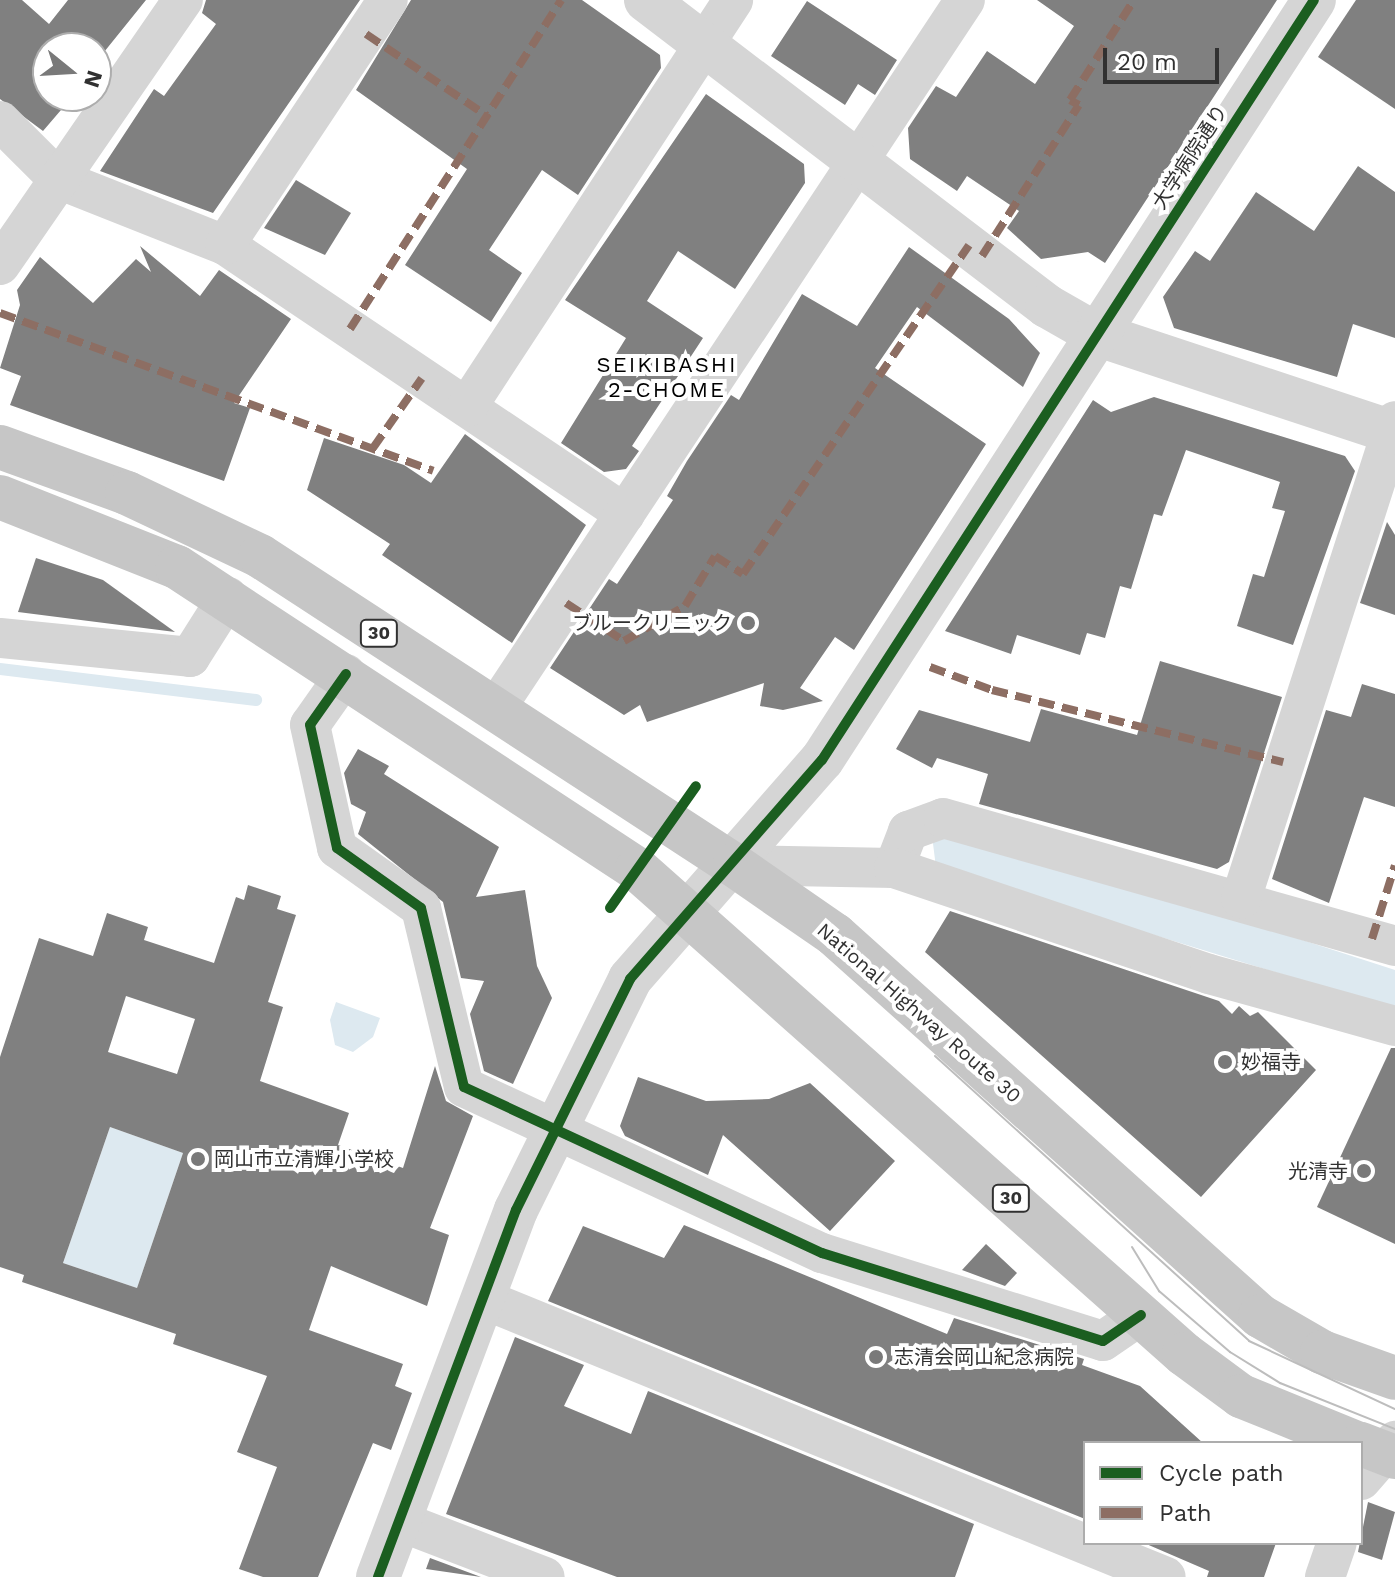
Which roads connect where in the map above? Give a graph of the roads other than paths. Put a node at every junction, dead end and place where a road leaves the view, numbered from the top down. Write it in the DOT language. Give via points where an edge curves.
graph roads {
  1 [pos="183,0"];
  2 [pos="388,0"];
  3 [pos="646,0"];
  4 [pos="733,0"];
  5 [pos="965,0"];
  6 [pos="1314,0"];
  7 [pos="704,44"];
  8 [pos="0,121"];
  9 [pos="859,162"];
  10 [pos="58,179"];
  11 [pos="225,245"];
  12 [pos="0,265"];
  13 [pos="1096,334"];
  14 [pos="467,407"];
  15 [pos="1393,429"];
  16 [pos="0,447"];
  17 [pos="0,497"];
  18 [pos="625,514"];
  19 [pos="228,597"];
  20 [pos="0,638"];
  21 [pos="346,674"];
  22 [pos="496,708"];
  23 [pos="734,865"];
  24 [pos="894,868"];
  25 [pos="1241,899"];
  26 [pos="691,912"];
  27 [pos="1395,946"];
  28 [pos="1395,1026"];
  29 [pos="553,1123"];
  30 [pos="483,1299"];
  31 [pos="1141,1315"];
  32 [pos="1395,1378"];
  33 [pos="1348,1441"];
  34 [pos="399,1521"];
  35 [pos="1083,1543"];
  36 [pos="1087,1545"];
  37 [pos="1336,1545"];
  38 [pos="378,1577"];
  39 [pos="545,1577"];
  40 [pos="1166,1577"];
  41 [pos="1325,1577"];
  1 -- 10 [label="street"];
  2 -- 11 [label="street"];
  3 -- 7 [label="street"];
  4 -- 7 [label="street"];
  5 -- 9 [label="street"];
  6 -- 13 [label="street, 大学病院通り"];
  7 -- 9 [label="street"];
  7 -- 14 [label="street"];
  8 -- 10 [label="street"];
  9 -- 13 [label="street" via="1047,306"];
  9 -- 18 [label="street"];
  10 -- 11 [label="street"];
  10 -- 12 [label="street"];
  11 -- 14 [label="street"];
  13 -- 15 [label="street"];
  13 -- 23 [label="street, 大学病院通り" via="822,760"];
  14 -- 18 [label="street"];
  15 -- 25 [label="street"];
  16 -- 22 [label="highway, National Highway Route 30 / 30" via="202,525"];
  17 -- 19 [label="highway, 30" via="177,567"];
  18 -- 22 [label="street"];
  19 -- 20 [label="street" via="190,657"];
  19 -- 21 [label="highway, 30"];
  21 -- 26 [label="highway, 30"];
  21 -- 29 [label="street" via="310,725 337,848 421,908 464,1087"];
  22 -- 23 [label="highway, National Highway Route 30 / 30"];
  23 -- 24 [label="street"];
  23 -- 26 [label="street, 大学病院通り"];
  23 -- 32 [label="highway, National Highway Route 30 / 30" via="835,935 1260,1316 1322,1352"];
  24 -- 25 [label="street" via="908,831 943,818"];
  24 -- 28 [label="street" via="1209,974"];
  25 -- 27 [label="street"];
  26 -- 29 [label="street, 大学病院通り" via="630,979"];
  26 -- 31 [label="highway, 30"];
  29 -- 30 [label="street, 大学病院通り"];
  29 -- 31 [label="street" via="822,1253 1103,1341"];
  30 -- 34 [label="street, 大学病院通り"];
  30 -- 35 [label="street"];
  31 -- 33 [label="highway, 30" via="1241,1396"];
  34 -- 38 [label="street, 大学病院通り"];
  34 -- 39 [label="street"];
  36 -- 40 [label="street"];
  37 -- 41 [label="street"];
}
